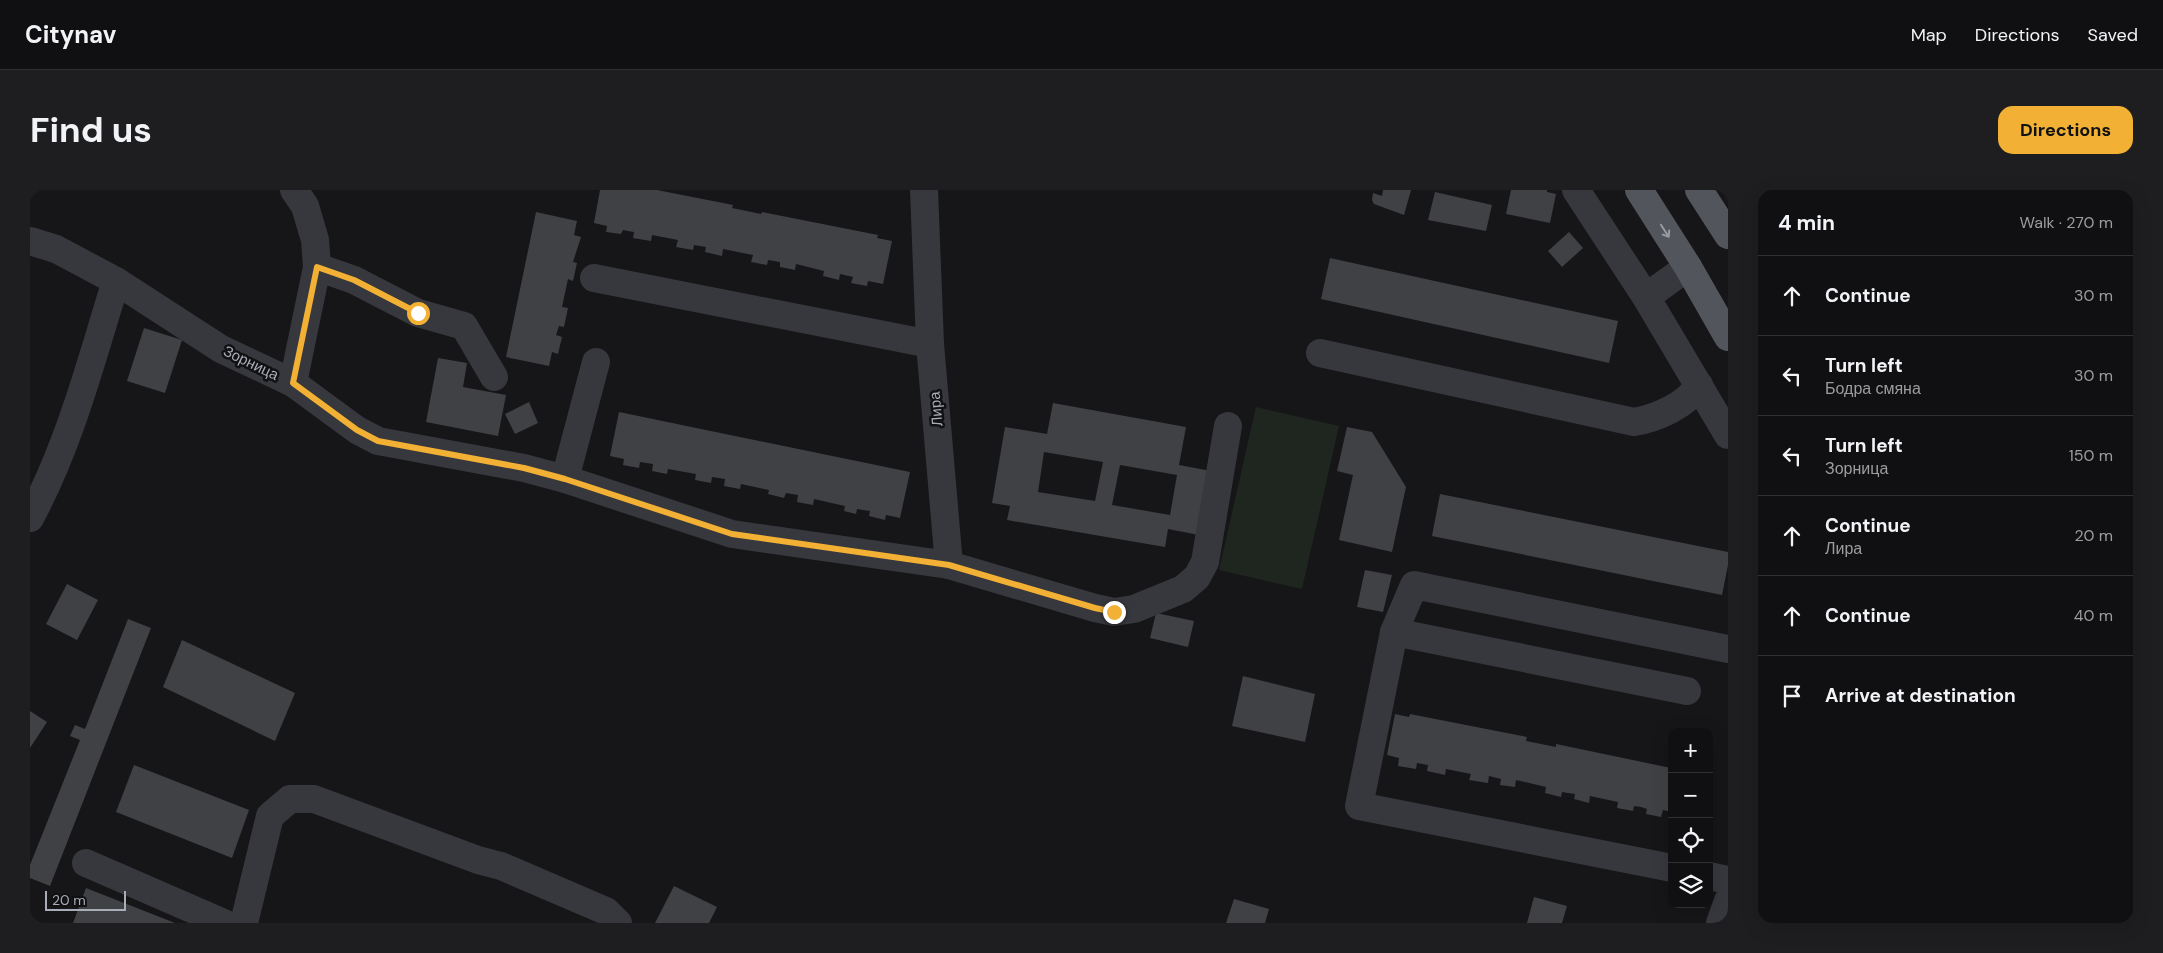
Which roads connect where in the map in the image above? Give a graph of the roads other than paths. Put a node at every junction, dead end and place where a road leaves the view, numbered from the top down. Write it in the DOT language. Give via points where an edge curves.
graph roads {
  1 [pos="294,190"];
  2 [pos="924,190"];
  3 [pos="1576,190"];
  4 [pos="1639,190"];
  5 [pos="1699,190"];
  6 [pos="1728,235"];
  7 [pos="30,241"];
  8 [pos="317,267"];
  9 [pos="1688,267"];
  10 [pos="594,278"];
  11 [pos="116,281"];
  12 [pos="1646,297"];
  13 [pos="1728,337"];
  14 [pos="930,344"];
  15 [pos="1320,352"];
  16 [pos="596,362"];
  17 [pos="494,377"];
  18 [pos="293,383"];
  19 [pos="1699,385"];
  20 [pos="1228,426"];
  21 [pos="1728,435"];
  22 [pos="565,479"];
  23 [pos="30,518"];
  24 [pos="949,565"];
  25 [pos="1394,632"];
  26 [pos="1728,649"];
  27 [pos="1687,691"];
  28 [pos="86,863"];
  29 [pos="1668,867"];
  30 [pos="1713,877"];
  31 [pos="1728,880"];
  32 [pos="1728,901"];
  33 [pos="224,923"];
  34 [pos="244,923"];
  35 [pos="618,923"];
  36 [pos="1720,923"];
  1 -- 8 [label="street" via="305,206 315,240"];
  2 -- 14 [label="street, Лира"];
  3 -- 12 [label="street"];
  4 -- 9 [label="main road, one-way"];
  5 -- 6 [label="main road"];
  7 -- 11 [label="street, Зорница" via="56,249"];
  8 -- 17 [label="street" via="354,280 418,313 464,326"];
  8 -- 18 [label="street"];
  9 -- 12 [label="street"];
  9 -- 13 [label="main road"];
  10 -- 14 [label="street"];
  11 -- 18 [label="street, Зорница" via="221,349"];
  11 -- 23 [label="street" via="71,424 45,490"];
  12 -- 19 [label="street"];
  14 -- 24 [label="street, Лира"];
  15 -- 19 [label="street" via="1634,422 1648,420 1672,408 1693,395"];
  16 -- 22 [label="street"];
  18 -- 22 [label="street, Зорница" via="357,430 378,441 524,468"];
  19 -- 21 [label="street"];
  20 -- 24 [label="street" via="1205,562 1197,576 1182,589 1134,608 1114,612"];
  22 -- 24 [label="street, Зорница" via="732,534"];
  25 -- 26 [label="street" via="1414,585"];
  25 -- 27 [label="street"];
  25 -- 29 [label="street" via="1360,806"];
  28 -- 33 [label="street"];
  30 -- 31 [label="street"];
  32 -- 36 [label="street"];
  34 -- 35 [label="street" via="270,816 290,799 314,799 501,866 606,911"];
}
